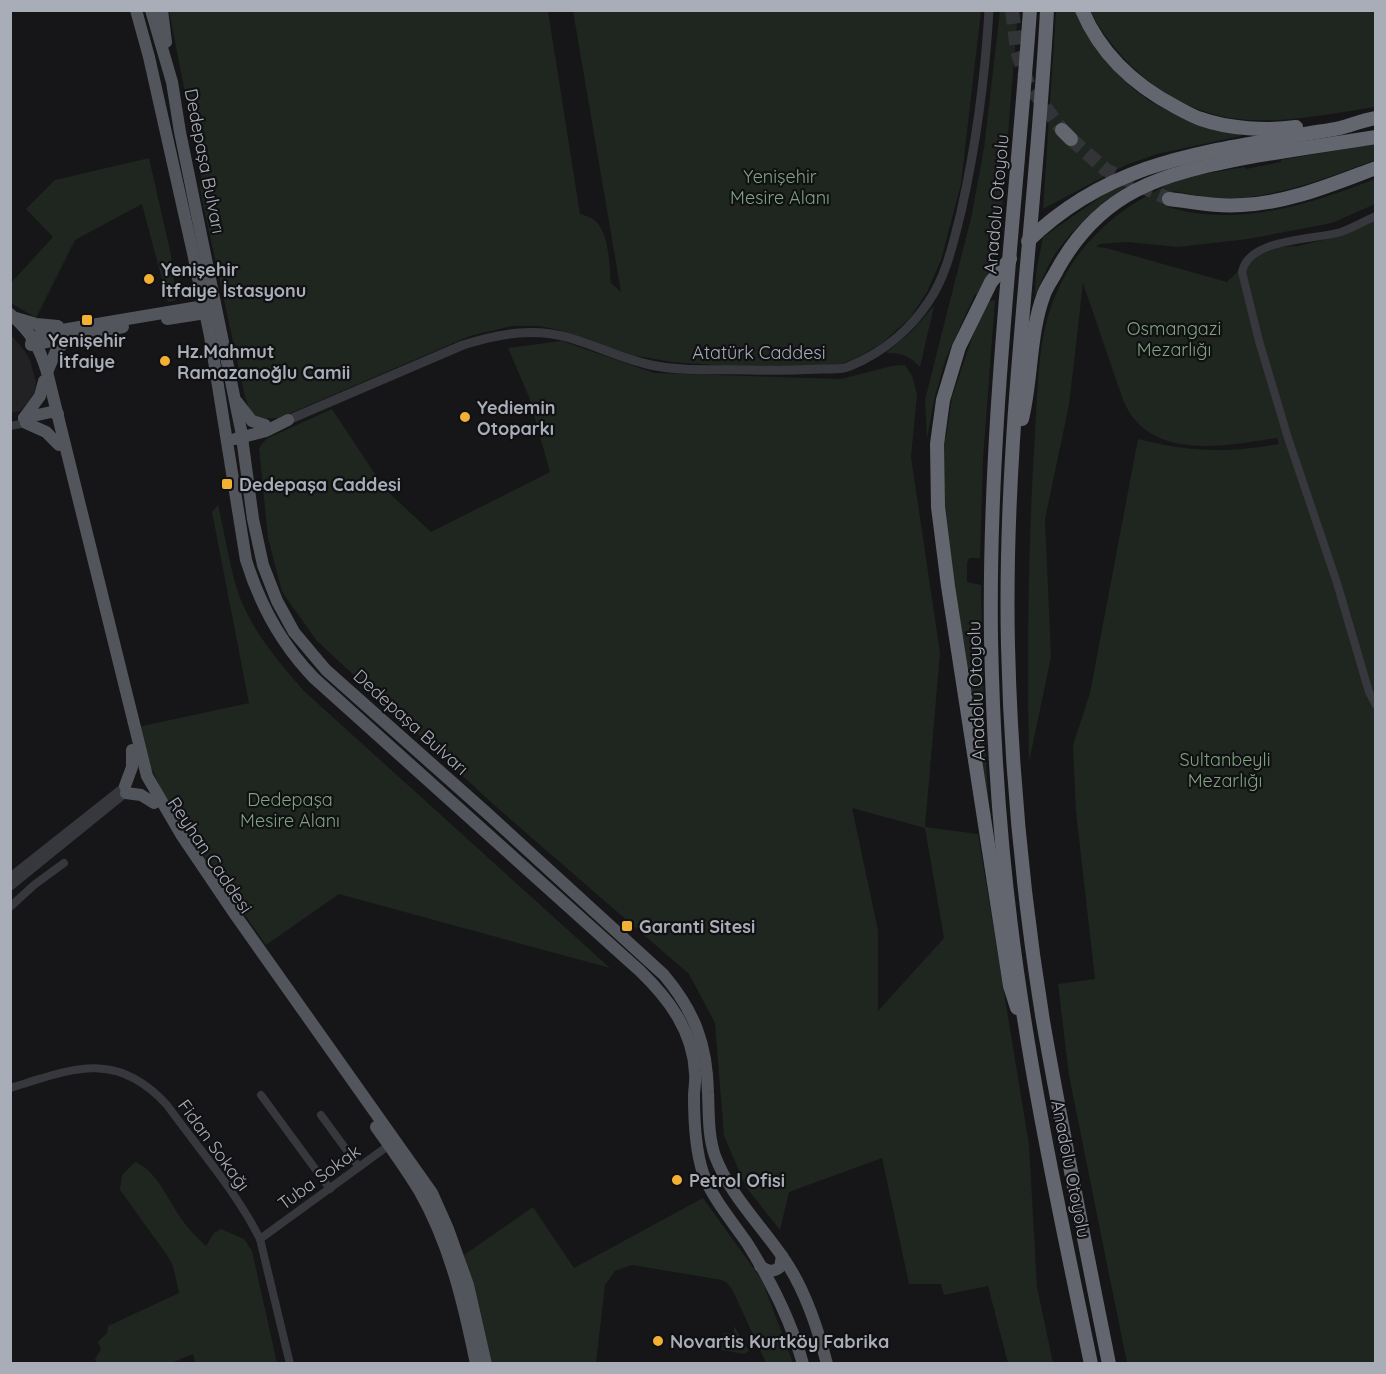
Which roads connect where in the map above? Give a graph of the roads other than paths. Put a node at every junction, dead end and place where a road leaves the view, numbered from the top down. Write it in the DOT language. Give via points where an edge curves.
graph roads {
  1 [pos="136,10"];
  2 [pos="152,10"];
  3 [pos="162,10"];
  4 [pos="989,10"];
  5 [pos="1030,10"];
  6 [pos="1047,10"];
  7 [pos="1082,10"];
  8 [pos="172,82"];
  9 [pos="1371,119"];
  10 [pos="1376,137"];
  11 [pos="1376,168"];
  12 [pos="1169,199"];
  13 [pos="1376,216"];
  14 [pos="196,272"];
  15 [pos="217,308"];
  16 [pos="204,309"];
  17 [pos="182,313"];
  18 [pos="12,318"];
  19 [pos="77,327"];
  20 [pos="210,336"];
  21 [pos="69,339"];
  22 [pos="34,343"];
  23 [pos="46,376"];
  24 [pos="233,396"];
  25 [pos="54,415"];
  26 [pos="25,420"];
  27 [pos="288,420"];
  28 [pos="10,421"];
  29 [pos="10,426"];
  30 [pos="266,428"];
  31 [pos="241,434"];
  32 [pos="225,436"];
  33 [pos="59,445"];
  34 [pos="1013,456"];
  35 [pos="245,461"];
  36 [pos="1376,705"];
  37 [pos="132,750"];
  38 [pos="143,778"];
  39 [pos="126,790"];
  40 [pos="154,803"];
  41 [pos="64,863"];
  42 [pos="10,877"];
  43 [pos="10,887"];
  44 [pos="10,907"];
  45 [pos="1032,1062"];
  46 [pos="10,1088"];
  47 [pos="261,1095"];
  48 [pos="321,1115"];
  49 [pos="393,1143"];
  50 [pos="359,1167"];
  51 [pos="330,1189"];
  52 [pos="260,1239"];
  53 [pos="782,1256"];
  54 [pos="760,1266"];
  55 [pos="801,1290"];
  56 [pos="779,1299"];
  57 [pos="290,1364"];
  58 [pos="476,1364"];
  59 [pos="486,1364"];
  60 [pos="803,1364"];
  61 [pos="827,1364"];
  62 [pos="1091,1364"];
  63 [pos="1109,1364"];
  1 -- 14 [label="main road, Dedepaşa Bulvarı"];
  2 -- 8 [label="main road, Dedepaşa Bulvarı"];
  3 -- 8 [label="main road"];
  4 -- 27 [label="street, Atatürk Caddesi" via="976,135 950,259 916,319 869,357 847,368 796,371 675,368 652,365 567,337 519,333 463,345"];
  5 -- 45 [label="highway, Anadolu Otoyolu" via="997,425 991,640 994,736 1011,928"];
  6 -- 34 [label="highway, Anadolu Otoyolu"];
  7 -- 9 [label="highway" via="1099,43 1132,80 1200,119 1282,129"];
  8 -- 15 [label="main road, Dedepaşa Bulvarı"];
  9 -- 45 [label="highway" via="1159,163 1131,172 1077,200 1042,227 991,282 959,347 943,400 937,444 938,507 1010,986"];
  10 -- 34 [label="highway" via="1198,167 1147,184 1109,207 1068,249 1044,293 1032,342 1027,399"];
  11 -- 12 [label="highway" via="1276,201 1214,205"];
  13 -- 36 [label="street" via="1341,231 1277,243 1250,257 1242,272 1288,438"];
  14 -- 16 [label="main road, Dedepaşa Bulvarı"];
  14 -- 17 [label="main road" via="192,298"];
  15 -- 16 [label="main road" via="213,312"];
  15 -- 24 [label="main road, Dedepaşa Bulvarı"];
  16 -- 17 [label="main road"];
  16 -- 20 [label="main road, Dedepaşa Bulvarı"];
  17 -- 19 [label="main road"];
  17 -- 20 [label="main road"];
  17 -- 21 [label="main road"];
  18 -- 19 [label="main road"];
  18 -- 22 [label="main road"];
  19 -- 22 [label="main road" via="44,333"];
  20 -- 32 [label="main road, Dedepaşa Bulvarı"];
  21 -- 22 [label="main road"];
  21 -- 23 [label="main road" via="57,349"];
  22 -- 23 [label="main road"];
  23 -- 25 [label="main road"];
  23 -- 26 [label="main road" via="40,396"];
  24 -- 30 [label="main road" via="252,421"];
  24 -- 31 [label="main road, Dedepaşa Bulvarı"];
  25 -- 26 [label="main road"];
  25 -- 33 [label="main road, Reyhan Caddesi"];
  25 -- 38 [label="main road"];
  26 -- 28 [label="street"];
  26 -- 29 [label="street"];
  26 -- 33 [label="main road"];
  27 -- 30 [label="main road"];
  30 -- 31 [label="main road"];
  30 -- 35 [label="main road"];
  31 -- 32 [label="main road"];
  31 -- 35 [label="main road, Dedepaşa Bulvarı"];
  32 -- 54 [label="main road, Dedepaşa Bulvarı" via="253,582 269,619 301,664 640,971 671,1005 690,1047 695,1073 698,1152 704,1175"];
  33 -- 37 [label="main road, Reyhan Caddesi"];
  34 -- 63 [label="highway, Anadolu Otoyolu" via="1008,646 1025,890 1043,1019"];
  35 -- 53 [label="main road, Dedepaşa Bulvarı" via="263,565 277,601 303,644 326,670 664,975 683,999 704,1050 709,1125 716,1157 731,1187"];
  37 -- 38 [label="main road, Reyhan Caddesi"];
  37 -- 39 [label="main road"];
  38 -- 39 [label="main road"];
  38 -- 40 [label="main road, Reyhan Caddesi"];
  38 -- 49 [label="main road, Reyhan Caddesi"];
  39 -- 40 [label="main road"];
  39 -- 42 [label="street"];
  39 -- 43 [label="street"];
  40 -- 49 [label="main road, Reyhan Caddesi"];
  41 -- 44 [label="street"];
  45 -- 62 [label="highway, Anadolu Otoyolu"];
  46 -- 52 [label="street, Fidan Sokağı" via="67,1071 96,1068 141,1081 166,1105 242,1208"];
  47 -- 51 [label="street"];
  48 -- 50 [label="street"];
  49 -- 50 [label="street, Tuba Sokak"];
  49 -- 58 [label="main road, Reyhan Caddesi" via="449,1258"];
  49 -- 59 [label="main road, Reyhan Caddesi" via="432,1193 448,1229 468,1285"];
  50 -- 51 [label="street, Tuba Sokak"];
  51 -- 52 [label="street, Tuba Sokak"];
  52 -- 57 [label="street, Fidan Sokağı"];
  53 -- 54 [label="main road" via="782,1264 775,1270"];
  53 -- 55 [label="main road, Dedepaşa Bulvarı"];
  54 -- 56 [label="main road, Dedepaşa Bulvarı"];
  55 -- 56 [label="main road" via="787,1283 780,1288"];
  55 -- 61 [label="main road, Dedepaşa Bulvarı"];
  56 -- 60 [label="main road, Dedepaşa Bulvarı"];
}
